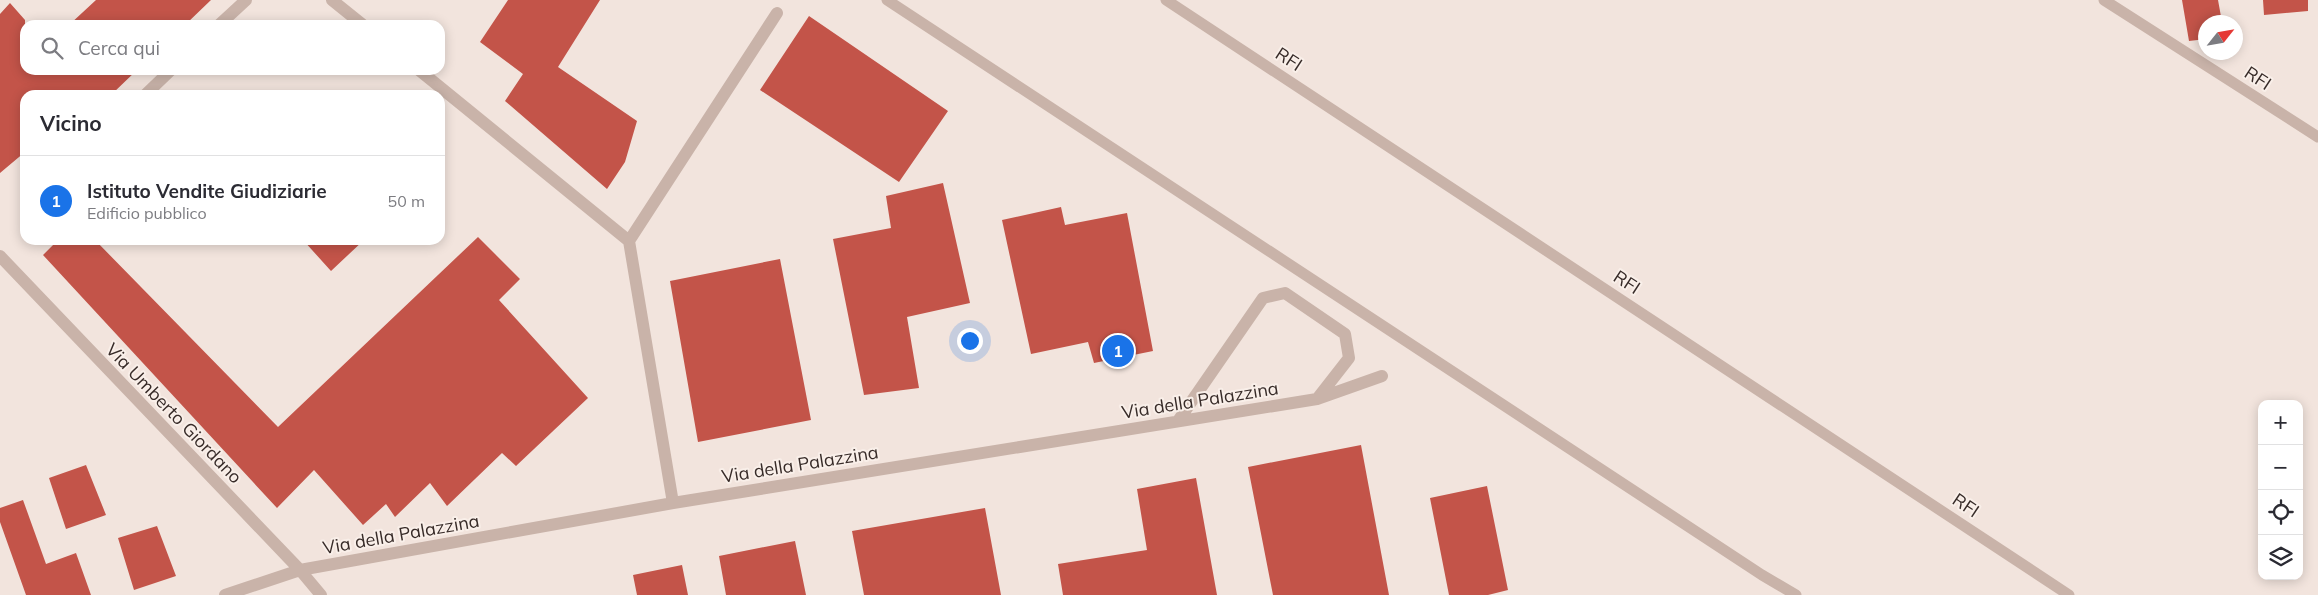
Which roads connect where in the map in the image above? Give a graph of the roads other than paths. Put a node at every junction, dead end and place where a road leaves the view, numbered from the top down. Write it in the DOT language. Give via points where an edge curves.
graph roads {
  1 [pos="246,0"];
  2 [pos="332,0"];
  3 [pos="887,0"];
  4 [pos="1166,0"];
  5 [pos="2104,0"];
  6 [pos="777,13"];
  7 [pos="224,20"];
  8 [pos="357,20"];
  9 [pos="166,75"];
  10 [pos="425,75"];
  11 [pos="150,90"];
  12 [pos="444,90"];
  13 [pos="445,91"];
  14 [pos="2318,137"];
  15 [pos="629,241"];
  16 [pos="0,256"];
  17 [pos="1382,376"];
  18 [pos="1317,399"];
  19 [pos="1178,421"];
  20 [pos="672,503"];
  21 [pos="300,570"];
  22 [pos="225,595"];
  23 [pos="321,595"];
  24 [pos="1796,595"];
  25 [pos="2069,595"];
  1 -- 7 [label="street"];
  2 -- 8 [label="street"];
  3 -- 24 [label="lane"];
  4 -- 25 [label="lane, RFI"];
  5 -- 14 [label="lane, RFI"];
  6 -- 15 [label="street"];
  9 -- 11 [label="street"];
  10 -- 12 [label="street"];
  13 -- 15 [label="street"];
  15 -- 20 [label="street"];
  16 -- 21 [label="street, Via Umberto Giordano"];
  17 -- 18 [label="street, Via della Palazzina"];
  18 -- 19 [label="street, Via della Palazzina"];
  18 -- 19 [label="street" via="1349,358 1345,334 1285,293 1263,298"];
  19 -- 20 [label="street, Via della Palazzina"];
  20 -- 21 [label="street, Via della Palazzina"];
  21 -- 22 [label="street, Via della Palazzina"];
  21 -- 23 [label="street, Via Umberto Giordano"];
}
